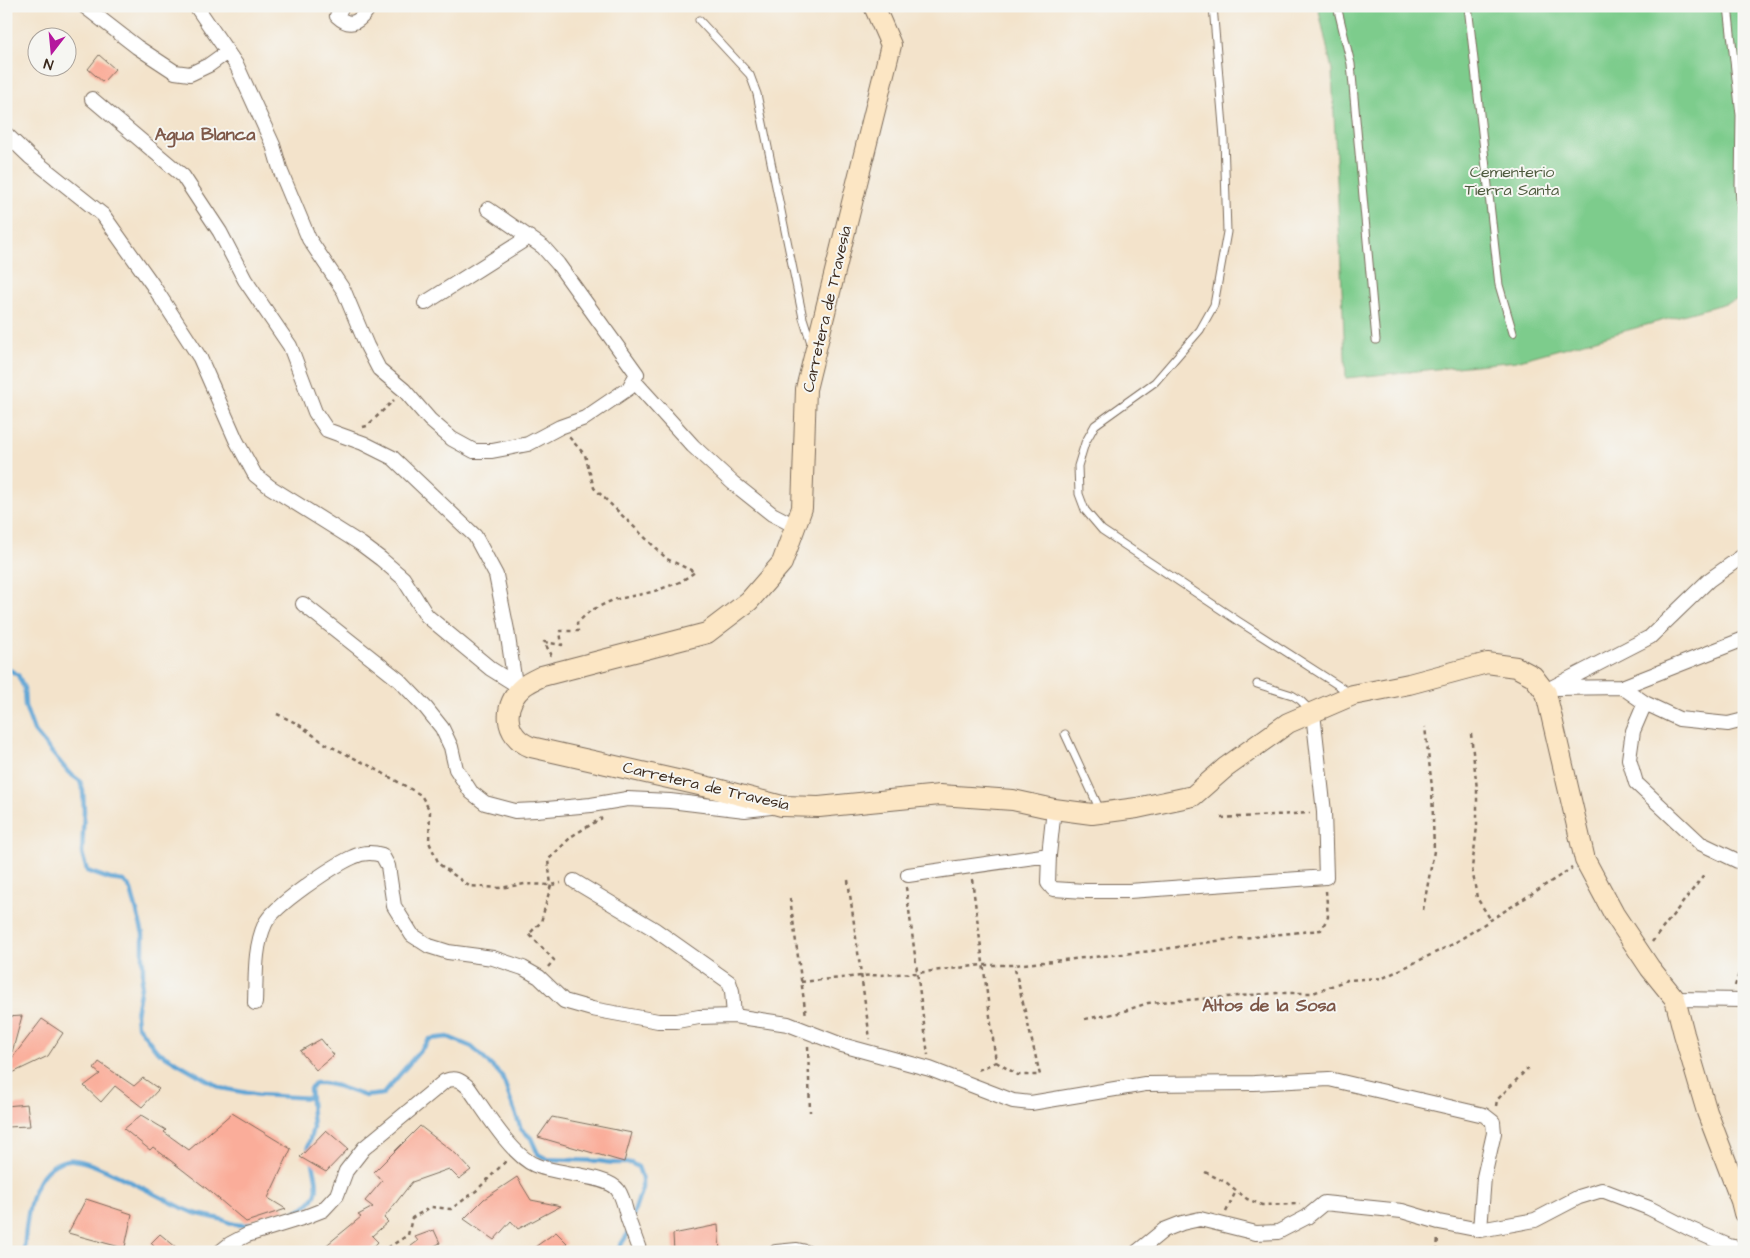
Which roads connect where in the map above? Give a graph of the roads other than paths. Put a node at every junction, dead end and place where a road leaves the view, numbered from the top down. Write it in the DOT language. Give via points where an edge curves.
graph roads {
  1 [pos="84,6"];
  2 [pos="196,6"];
  3 [pos="342,6"];
  4 [pos="370,6"];
  5 [pos="874,6"];
  6 [pos="1213,6"];
  7 [pos="1337,6"];
  8 [pos="1468,6"];
  9 [pos="1728,6"];
  10 [pos="700,20"];
  11 [pos="227,52"];
  12 [pos="92,99"];
  13 [pos="6,134"];
  14 [pos="488,209"];
  15 [pos="1741,212"];
  16 [pos="529,237"];
  17 [pos="425,303"];
  18 [pos="1513,333"];
  19 [pos="1376,340"];
  20 [pos="815,352"];
  21 [pos="634,381"];
  22 [pos="796,526"];
  23 [pos="1744,556"];
  24 [pos="302,604"];
  25 [pos="1744,639"];
  26 [pos="1257,684"];
  27 [pos="520,685"];
  28 [pos="1622,687"];
  29 [pos="1548,690"];
  30 [pos="1352,695"];
  31 [pos="1646,703"];
  32 [pos="1313,713"];
  33 [pos="1744,720"];
  34 [pos="1065,734"];
  35 [pos="782,806"];
  36 [pos="1054,809"];
  37 [pos="1102,813"];
  38 [pos="1049,855"];
  39 [pos="1744,864"];
  40 [pos="908,875"];
  41 [pos="574,881"];
  42 [pos="1675,999"];
  43 [pos="1738,1000"];
  44 [pos="255,1003"];
  45 [pos="734,1016"];
  46 [pos="1744,1213"];
  47 [pos="1480,1230"];
  48 [pos="1744,1249"];
  49 [pos="220,1252"];
  50 [pos="640,1252"];
  51 [pos="776,1252"];
  52 [pos="806,1252"];
  53 [pos="1138,1252"];
  1 -- 11 [label="street" via="175,72 190,74"];
  2 -- 11 [label="street"];
  3 -- 4 [label="street" via="338,16 344,22 354,23 363,18"];
  5 -- 20 [label="street, Carretera de Travesía" via="891,45"];
  6 -- 30 [label="lane" via="1224,138 1227,232 1214,305 1200,330 1155,382 1095,425 1078,466 1079,494 1085,510 1102,530"];
  7 -- 19 [label="lane" via="1351,64"];
  8 -- 18 [label="lane" via="1499,285"];
  9 -- 15 [label="lane" via="1740,115"];
  10 -- 20 [label="lane" via="750,75 758,94 803,318"];
  11 -- 21 [label="street" via="237,66 273,144 308,239 344,291 379,369 452,439 474,451 528,444 585,418 630,388"];
  12 -- 27 [label="street" via="183,176 220,232 244,280 290,346 315,412 326,430 393,458 475,536 496,575"];
  13 -- 27 [label="street" via="30,158 103,215 200,358 255,475 361,544 403,578 427,616 492,669"];
  14 -- 16 [label="street"];
  16 -- 17 [label="street"];
  16 -- 21 [label="street" via="558,264 604,327 637,374"];
  20 -- 22 [label="street, Carretera de Travesía" via="806,389 802,508"];
  21 -- 22 [label="street" via="692,446 733,483 772,514"];
  22 -- 27 [label="street, Carretera de Travesía" via="782,563 749,601 707,632 542,676"];
  23 -- 29 [label="street" via="1709,580 1650,637"];
  24 -- 35 [label="street" via="399,680 426,708 442,728 456,769 471,792 485,803 515,811 627,799 745,810"];
  25 -- 28 [label="street"];
  26 -- 32 [label="lane" via="1300,700"];
  27 -- 35 [label="street, Carretera de Travesía" via="509,709 509,724 522,744"];
  28 -- 29 [label="street"];
  28 -- 31 [label="street"];
  29 -- 30 [label="street, Carretera de Travesía" via="1533,676 1516,667 1487,663"];
  29 -- 42 [label="street, Carretera de Travesía" via="1585,860 1614,914"];
  30 -- 32 [label="street, Carretera de Travesía"];
  31 -- 33 [label="street" via="1679,719 1728,724"];
  31 -- 39 [label="street" via="1633,731 1629,759 1636,783 1700,843"];
  32 -- 37 [label="street, Carretera de Travesía" via="1288,723 1225,768 1193,796"];
  32 -- 38 [label="street" via="1324,812 1326,877 1129,891 1060,890 1053,889 1048,883"];
  34 -- 37 [label="lane"];
  35 -- 36 [label="street, Carretera de Travesía" via="819,808 940,795 1013,800"];
  36 -- 37 [label="street, Carretera de Travesía"];
  36 -- 38 [label="street"];
  38 -- 40 [label="street"];
  41 -- 45 [label="street" via="654,929 729,982"];
  42 -- 43 [label="street"];
  42 -- 46 [label="street, Carretera de Travesía" via="1707,1112"];
  44 -- 45 [label="street" via="261,936 274,910 353,857 371,852 382,855 388,866 394,906 412,935 429,946 494,958 524,968 539,977 564,1001 592,1010 658,1022"];
  45 -- 47 [label="street" via="788,1024 842,1045 930,1069 1013,1101 1031,1103 1145,1084 1329,1079 1484,1115 1494,1122 1494,1133 1484,1177"];
  47 -- 48 [label="street" via="1535,1220 1578,1197 1602,1190 1729,1246"];
  47 -- 53 [label="street" via="1402,1211 1324,1203 1307,1217 1278,1232 1256,1233 1200,1219 1182,1223 1164,1230"];
  49 -- 50 [label="street" via="247,1235 323,1210 337,1194 346,1171 364,1148 445,1080 453,1078 461,1080 516,1151 535,1165 602,1179 618,1188"];
  51 -- 52 [label="street"];
}
